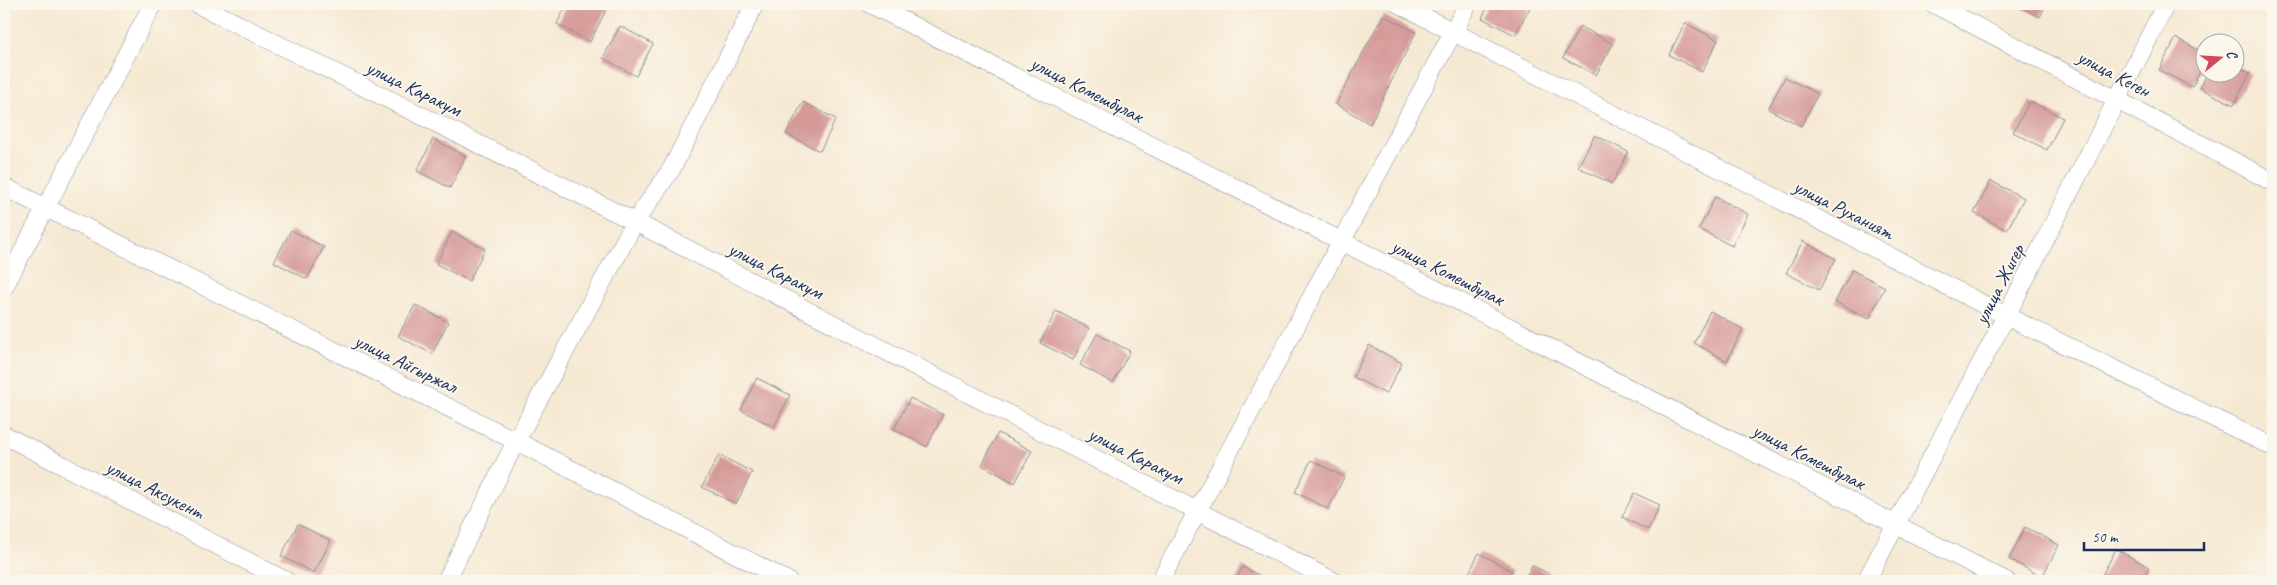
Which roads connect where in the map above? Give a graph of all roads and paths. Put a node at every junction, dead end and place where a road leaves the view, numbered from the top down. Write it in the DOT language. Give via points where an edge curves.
graph roads {
  1 [pos="153,4"];
  2 [pos="197,4"];
  3 [pos="755,4"];
  4 [pos="870,4"];
  5 [pos="1399,4"];
  6 [pos="1468,4"];
  7 [pos="1934,4"];
  8 [pos="2166,4"];
  9 [pos="1453,32"];
  10 [pos="2118,99"];
  11 [pos="2273,182"];
  12 [pos="4,187"];
  13 [pos="45,208"];
  14 [pos="635,222"];
  15 [pos="1341,241"];
  16 [pos="4,287"];
  17 [pos="2006,316"];
  18 [pos="4,435"];
  19 [pos="516,441"];
  20 [pos="2273,447"];
  21 [pos="1196,510"];
  22 [pos="1897,525"];
  23 [pos="286,581"];
  24 [pos="446,581"];
  25 [pos="788,581"];
  26 [pos="1160,581"];
  27 [pos="1333,581"];
  28 [pos="1866,581"];
  29 [pos="2006,581"];
  1 -- 13 [label="street"];
  2 -- 14 [label="street, улица Каракум"];
  3 -- 14 [label="street" via="672,168"];
  4 -- 15 [label="street, улица Комешбулак"];
  5 -- 9 [label="street, улица Руханият"];
  6 -- 9 [label="street"];
  7 -- 10 [label="street, улица Кеген"];
  8 -- 10 [label="street, улица Жигер"];
  9 -- 15 [label="street"];
  9 -- 17 [label="street, улица Руханият"];
  10 -- 11 [label="street, улица Кеген"];
  10 -- 17 [label="street, улица Жигер"];
  12 -- 13 [label="street, улица Айгыржал"];
  13 -- 16 [label="street"];
  13 -- 19 [label="street, улица Айгыржал"];
  14 -- 19 [label="street"];
  14 -- 21 [label="street, улица Каракум"];
  15 -- 21 [label="street"];
  15 -- 22 [label="street, улица Комешбулак"];
  17 -- 20 [label="street, улица Руханият"];
  17 -- 22 [label="street, улица Жигер"];
  18 -- 23 [label="street, улица Аксукент"];
  19 -- 24 [label="street"];
  19 -- 25 [label="street, улица Айгыржал"];
  21 -- 26 [label="street"];
  21 -- 27 [label="street, улица Каракум"];
  22 -- 28 [label="street, улица Жигер"];
  22 -- 29 [label="street, улица Комешбулак"];
}
